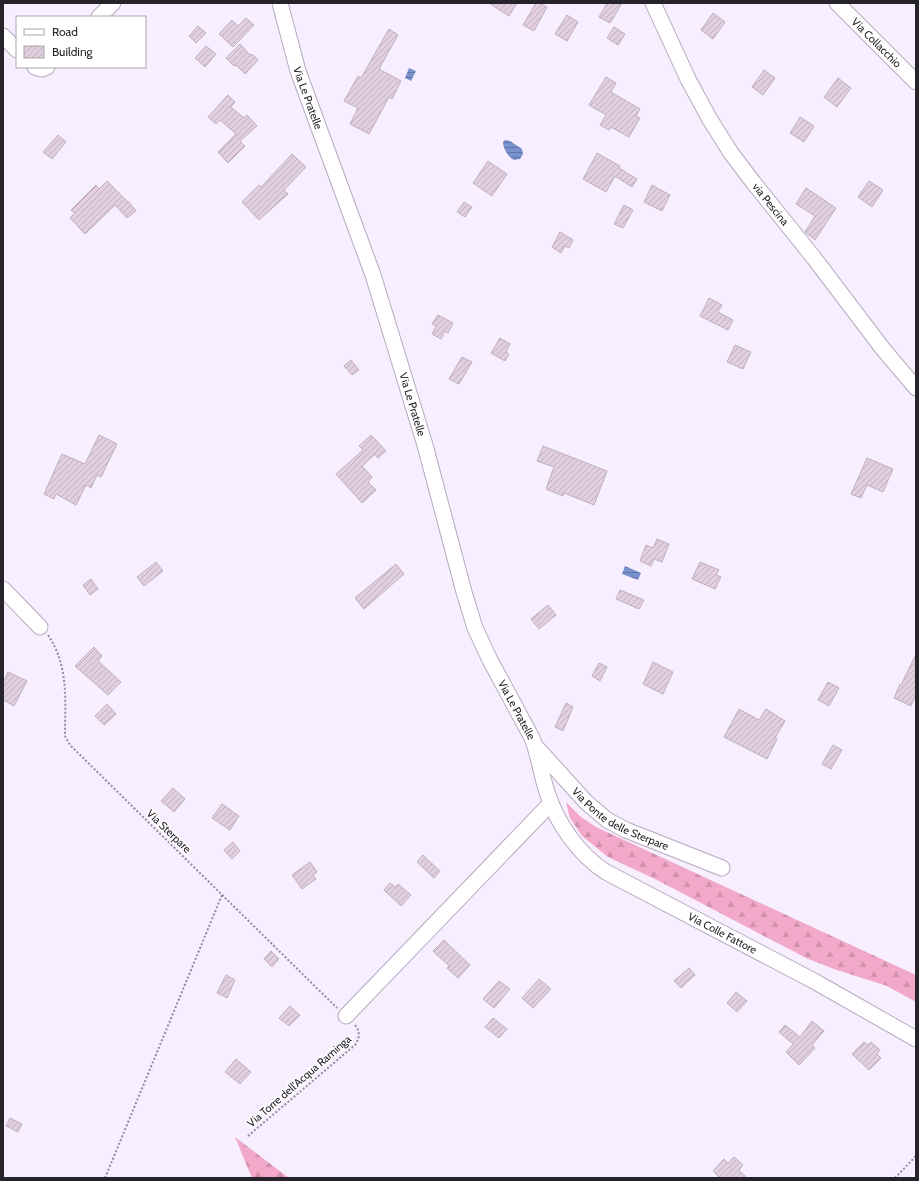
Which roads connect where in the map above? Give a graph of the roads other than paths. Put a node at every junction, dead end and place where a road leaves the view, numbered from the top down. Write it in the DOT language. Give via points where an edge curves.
graph roads {
  1 [pos="113,3"];
  2 [pos="280,3"];
  3 [pos="653,3"];
  4 [pos="837,3"];
  5 [pos="100,16"];
  6 [pos="3,36"];
  7 [pos="16,49"];
  8 [pos="916,82"];
  9 [pos="916,388"];
  10 [pos="3,589"];
  11 [pos="40,627"];
  12 [pos="535,745"];
  13 [pos="551,803"];
  14 [pos="722,868"];
  15 [pos="346,1016"];
  16 [pos="916,1039"];
  1 -- 5 [label="street"];
  2 -- 12 [label="street, Via Le Pratelle" via="298,71 374,275 425,445 475,628"];
  3 -- 9 [label="street, via Pescina" via="690,83 731,153"];
  4 -- 8 [label="street, Via Collacchio"];
  6 -- 7 [label="street"];
  10 -- 11 [label="street"];
  12 -- 13 [label="street, Via Le Pratelle"];
  12 -- 14 [label="street, Via Ponte delle Sterpare" via="586,802 607,820 632,833"];
  13 -- 15 [label="street"];
  13 -- 16 [label="street, Via Colle Fattore" via="573,840 589,859 602,869 814,981"];
}
